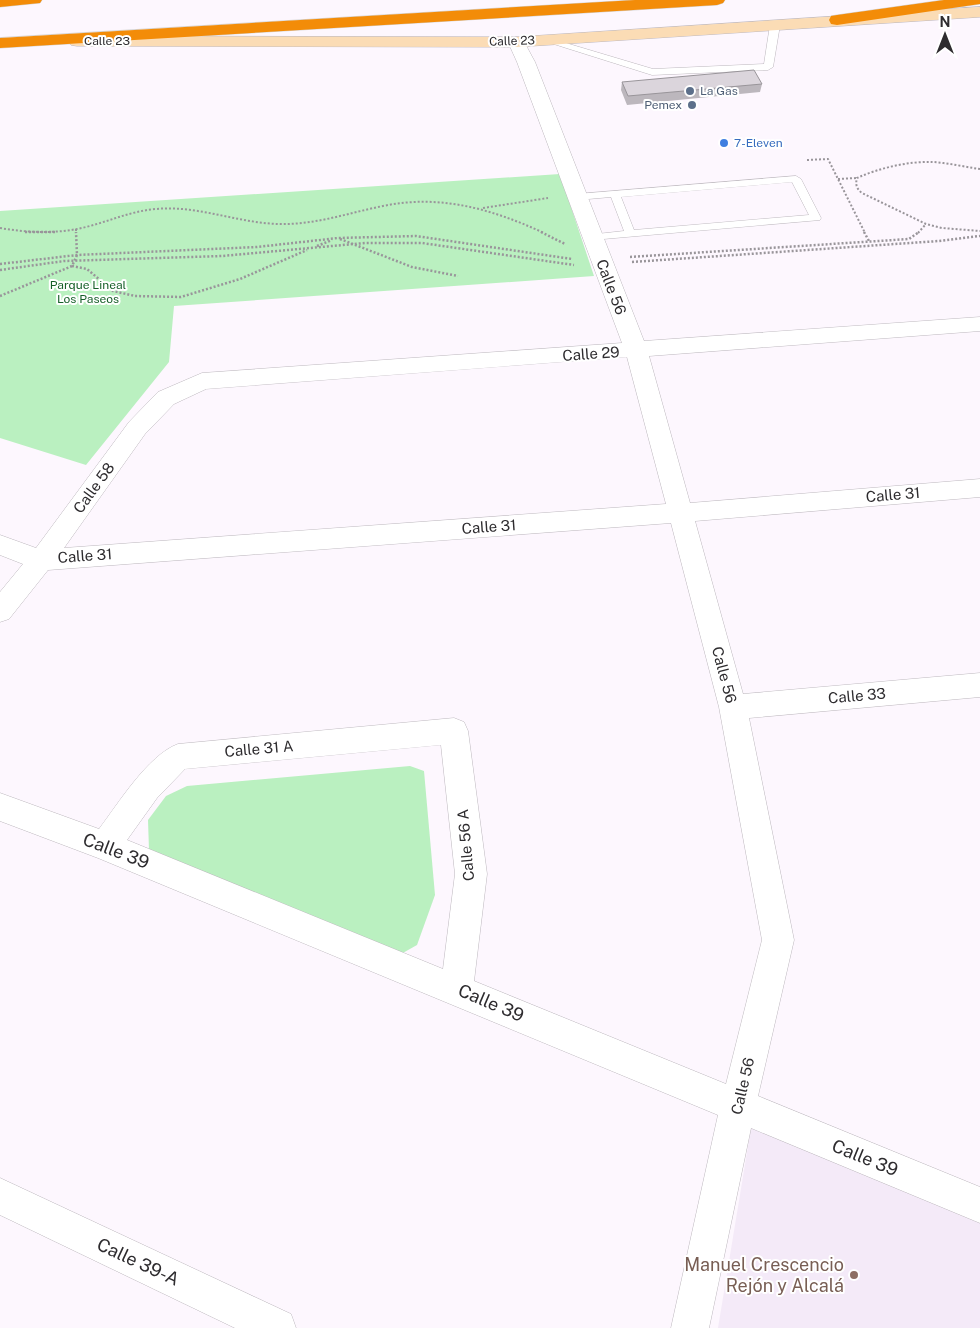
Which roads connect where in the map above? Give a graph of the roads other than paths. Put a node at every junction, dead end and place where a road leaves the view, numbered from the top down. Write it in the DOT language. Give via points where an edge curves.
graph roads {
  1 [pos="34,0"];
  2 [pos="717,0"];
  3 [pos="978,0"];
  4 [pos="0,2"];
  5 [pos="980,12"];
  6 [pos="838,20"];
  7 [pos="775,24"];
  8 [pos="546,40"];
  9 [pos="43,41"];
  10 [pos="516,42"];
  11 [pos="0,43"];
  12 [pos="615,194"];
  13 [pos="566,197"];
  14 [pos="630,234"];
  15 [pos="585,251"];
  16 [pos="980,324"];
  17 [pos="636,350"];
  18 [pos="202,381"];
  19 [pos="980,488"];
  20 [pos="680,513"];
  21 [pos="0,545"];
  22 [pos="41,560"];
  23 [pos="0,611"];
  24 [pos="980,685"];
  25 [pos="733,707"];
  26 [pos="454,730"];
  27 [pos="0,807"];
  28 [pos="105,846"];
  29 [pos="457,989"];
  30 [pos="738,1106"];
  31 [pos="0,1196"];
  32 [pos="980,1205"];
  33 [pos="277,1328"];
  34 [pos="690,1328"];
  1 -- 4 [label="highway"];
  2 -- 9 [label="highway"];
  3 -- 6 [label="highway"];
  5 -- 6 [label="main road, Calle 23"];
  6 -- 7 [label="main road, Calle 23"];
  7 -- 8 [label="main road, Calle 23"];
  7 -- 8 [label="lane" via="768,66 652,72"];
  8 -- 10 [label="main road, Calle 23"];
  9 -- 10 [label="main road, Calle 23"];
  9 -- 11 [label="highway"];
  10 -- 13 [label="street, Calle 56" via="526,62"];
  12 -- 13 [label="lane"];
  12 -- 14 [label="lane"];
  12 -- 14 [label="lane" via="796,179 816,218"];
  13 -- 15 [label="street, Calle 56"];
  14 -- 15 [label="lane"];
  15 -- 17 [label="street, Calle 56"];
  16 -- 17 [label="street, Calle 29"];
  17 -- 18 [label="street, Calle 29"];
  17 -- 20 [label="street, Calle 56"];
  18 -- 22 [label="street, Calle 58" via="166,398 137,428"];
  19 -- 20 [label="street, Calle 31"];
  20 -- 22 [label="street, Calle 31"];
  20 -- 25 [label="street, Calle 56"];
  21 -- 22 [label="street, Calle 31"];
  22 -- 23 [label="street, Calle 58"];
  24 -- 25 [label="street, Calle 33"];
  25 -- 30 [label="street, Calle 56" via="778,940"];
  26 -- 28 [label="street, Calle 31 A" via="178,757 148,788"];
  26 -- 29 [label="street, Calle 56 A" via="471,874"];
  27 -- 28 [label="street, Calle 39"];
  28 -- 29 [label="street, Calle 39"];
  29 -- 30 [label="street, Calle 39"];
  30 -- 32 [label="street, Calle 39"];
  30 -- 34 [label="street, Calle 56"];
  31 -- 33 [label="street, Calle 39-A"];
}
